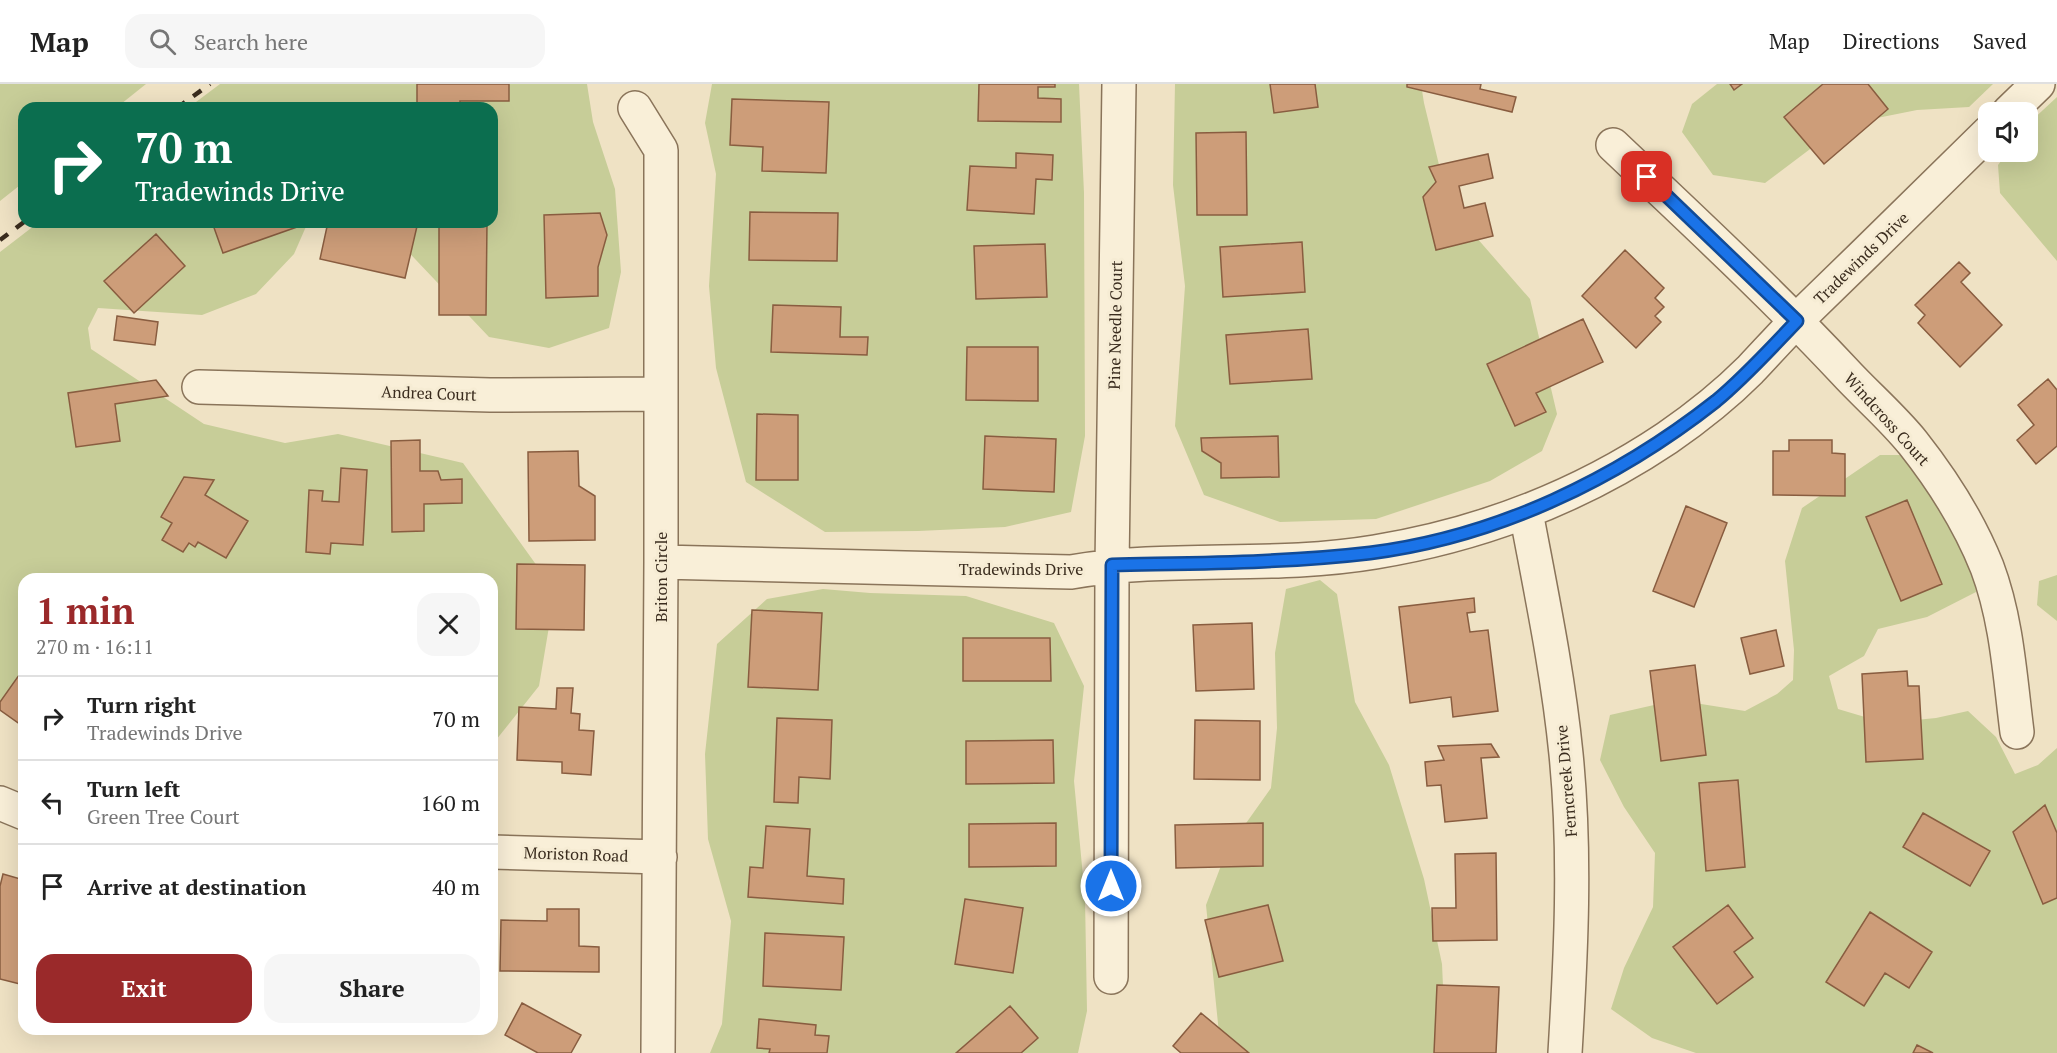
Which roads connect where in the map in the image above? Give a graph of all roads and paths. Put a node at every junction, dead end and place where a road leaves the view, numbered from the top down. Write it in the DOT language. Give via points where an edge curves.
graph roads {
  1 [pos="1119,84"];
  2 [pos="2038,84"];
  3 [pos="2019,102"];
  4 [pos="635,108"];
  5 [pos="1978,143"];
  6 [pos="1613,145"];
  7 [pos="1797,321"];
  8 [pos="199,387"];
  9 [pos="660,394"];
  10 [pos="1526,512"];
  11 [pos="661,562"];
  12 [pos="1112,565"];
  13 [pos="2017,732"];
  14 [pos="0,803"];
  15 [pos="18,810"];
  16 [pos="498,852"];
  17 [pos="660,857"];
  18 [pos="1111,977"];
  19 [pos="658,1053"];
  20 [pos="1565,1053"];
  1 -- 12 [label="street, Pine Needle Court"];
  2 -- 3 [label="street"];
  4 -- 9 [label="street, Briton Circle" via="661,150"];
  5 -- 7 [label="street, Tradewinds Drive"];
  6 -- 7 [label="street, Windcross Court"];
  7 -- 10 [label="street, Tradewinds Drive" via="1749,371 1666,438 1612,471"];
  7 -- 13 [label="street, Windcross Court" via="1912,442 1950,493 1971,530 1988,569 2005,631"];
  8 -- 9 [label="street, Andrea Court" via="490,395"];
  9 -- 11 [label="street, Briton Circle"];
  10 -- 12 [label="street, Tradewinds Drive" via="1456,536 1373,552 1310,559"];
  10 -- 20 [label="street, Ferncreek Drive" via="1566,754 1573,860"];
  11 -- 12 [label="street, Tradewinds Drive" via="1071,572"];
  11 -- 17 [label="street, Briton Circle"];
  12 -- 18 [label="street, Pine Needle Court"];
  14 -- 15 [label="street"];
  16 -- 17 [label="street, Moriston Road"];
  17 -- 19 [label="street, Briton Circle"];
}
